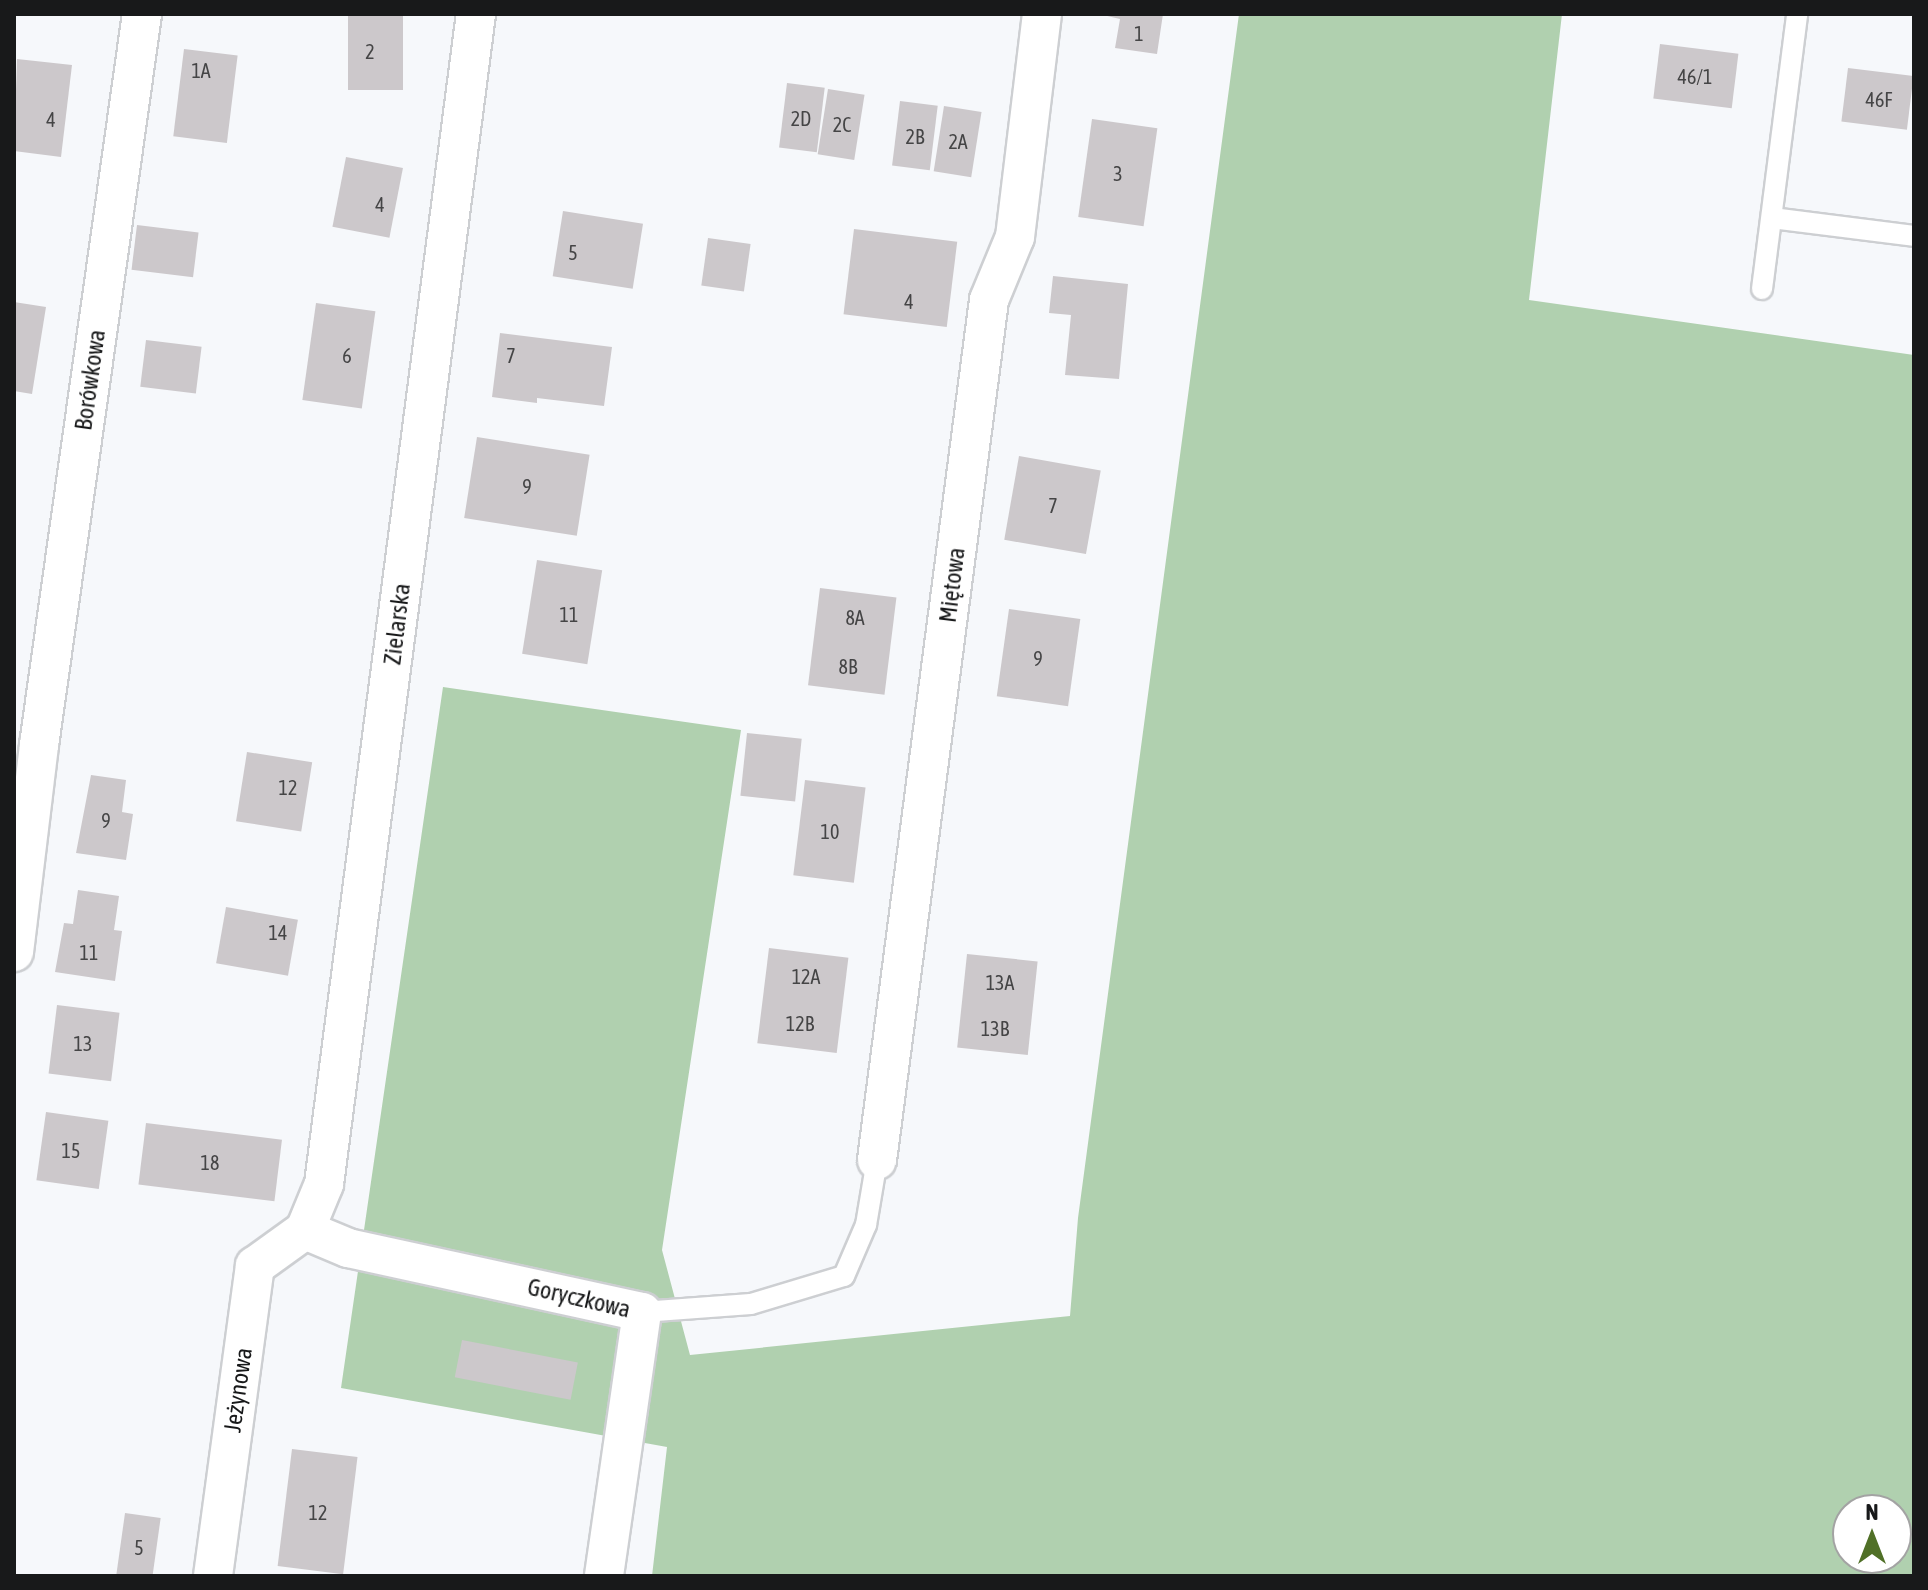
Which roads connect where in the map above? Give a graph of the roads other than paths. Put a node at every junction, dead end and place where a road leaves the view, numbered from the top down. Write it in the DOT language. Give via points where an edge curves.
graph roads {
  1 [pos="142,14"];
  2 [pos="476,14"];
  3 [pos="1042,14"];
  4 [pos="1797,14"];
  5 [pos="1772,218"];
  6 [pos="1914,236"];
  7 [pos="1762,289"];
  8 [pos="14,952"];
  9 [pos="877,1160"];
  10 [pos="305,1230"];
  11 [pos="642,1312"];
  12 [pos="213,1576"];
  13 [pos="604,1576"];
  1 -- 8 [label="street, Borówkowa"];
  2 -- 10 [label="street, Zielarska" via="324,1184"];
  3 -- 9 [label="street, Miętowa" via="1015,237 989,300"];
  4 -- 5 [label="lane"];
  5 -- 6 [label="lane"];
  5 -- 7 [label="lane"];
  9 -- 11 [label="lane" via="866,1225 844,1276 751,1304"];
  10 -- 11 [label="street, Goryczkowa" via="348,1248"];
  10 -- 12 [label="street, Jeżynowa" via="255,1266"];
  11 -- 13 [label="street, Goryczkowa"];
}
